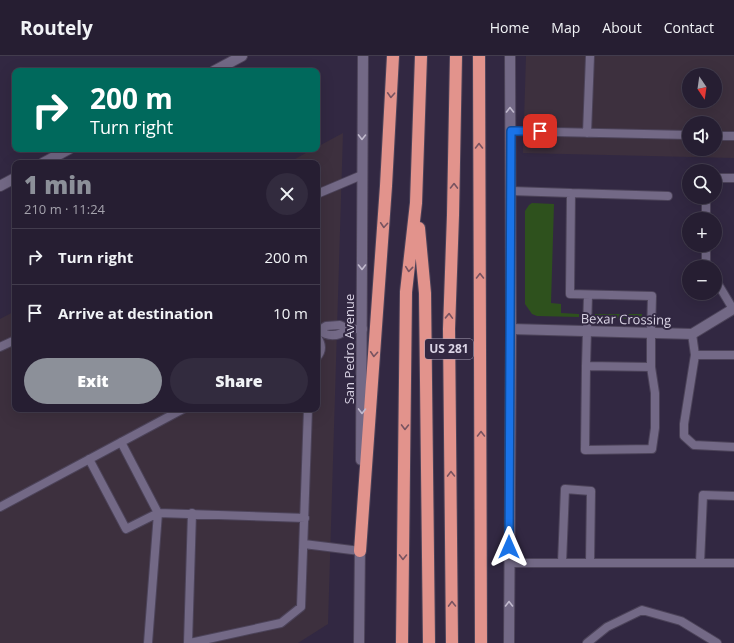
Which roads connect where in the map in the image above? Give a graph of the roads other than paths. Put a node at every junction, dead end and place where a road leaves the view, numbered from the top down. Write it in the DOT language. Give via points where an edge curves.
graph roads {
  1 [pos="242,56"];
  2 [pos="363,56"];
  3 [pos="393,56"];
  4 [pos="421,56"];
  5 [pos="456,56"];
  6 [pos="479,56"];
  7 [pos="510,56"];
  8 [pos="590,56"];
  9 [pos="220,68"];
  10 [pos="511,131"];
  11 [pos="588,133"];
  12 [pos="682,135"];
  13 [pos="722,136"];
  14 [pos="734,136"];
  15 [pos="63,152"];
  16 [pos="49,160"];
  17 [pos="362,175"];
  18 [pos="722,178"];
  19 [pos="734,178"];
  20 [pos="12,180"];
  21 [pos="0,186"];
  22 [pos="511,191"];
  23 [pos="320,193"];
  24 [pos="571,193"];
  25 [pos="668,196"];
  26 [pos="416,203"];
  27 [pos="722,291"];
  28 [pos="588,295"];
  29 [pos="733,310"];
  30 [pos="363,329"];
  31 [pos="511,329"];
  32 [pos="320,331"];
  33 [pos="587,331"];
  34 [pos="650,333"];
  35 [pos="692,334"];
  36 [pos="12,341"];
  37 [pos="320,342"];
  38 [pos="0,347"];
  39 [pos="320,352"];
  40 [pos="695,355"];
  41 [pos="734,355"];
  42 [pos="586,366"];
  43 [pos="651,367"];
  44 [pos="177,412"];
  45 [pos="308,412"];
  46 [pos="121,442"];
  47 [pos="734,447"];
  48 [pos="89,459"];
  49 [pos="734,496"];
  50 [pos="0,507"];
  51 [pos="158,513"];
  52 [pos="192,513"];
  53 [pos="305,518"];
  54 [pos="304,544"];
  55 [pos="360,551"];
  56 [pos="509,563"];
  57 [pos="562,563"];
  58 [pos="590,563"];
  59 [pos="700,563"];
  60 [pos="734,563"];
  61 [pos="148,643"];
  62 [pos="189,643"];
  63 [pos="359,643"];
  64 [pos="402,643"];
  65 [pos="429,643"];
  66 [pos="452,643"];
  67 [pos="481,643"];
  68 [pos="509,643"];
  69 [pos="587,643"];
  70 [pos="717,643"];
  1 -- 9 [label="main road"];
  2 -- 17 [label="main road, San Pedro Avenue, one-way"];
  3 -- 55 [label="highway, one-way"];
  4 -- 26 [label="highway, US 281"];
  66 -- 5 [label="highway, US 281, one-way" via="449,329"];
  67 -- 6 [label="highway, one-way"];
  10 -- 7 [label="main road, one-way"];
  8 -- 11 [label="lane"];
  10 -- 11 [label="lane"];
  10 -- 22 [label="main road"];
  11 -- 12 [label="lane"];
  13 -- 14 [label="lane"];
  15 -- 16 [label="main road"];
  17 -- 23 [label="lane"];
  17 -- 30 [label="main road, San Pedro Avenue, one-way"];
  18 -- 19 [label="lane"];
  20 -- 21 [label="main road"];
  22 -- 24 [label="lane"];
  22 -- 31 [label="main road"];
  24 -- 25 [label="lane"];
  24 -- 28 [label="lane" via="570,294"];
  26 -- 64 [label="highway, US 281, one-way" via="406,292"];
  26 -- 65 [label="highway" via="425,293"];
  27 -- 29 [label="lane"];
  28 -- 33 [label="lane"];
  28 -- 34 [label="lane" via="652,296"];
  29 -- 35 [label="main road"];
  30 -- 32 [label="lane" via="348,329 340,325 326,326"];
  30 -- 55 [label="main road, San Pedro Avenue, one-way"];
  31 -- 33 [label="main road, Bexar Crossing"];
  31 -- 56 [label="main road"];
  33 -- 34 [label="main road, Bexar Crossing"];
  33 -- 42 [label="lane"];
  34 -- 35 [label="main road, Bexar Crossing"];
  34 -- 43 [label="lane"];
  35 -- 40 [label="lane"];
  36 -- 38 [label="lane"];
  37 -- 39 [label="lane"];
  40 -- 41 [label="lane"];
  40 -- 47 [label="lane" via="684,436 694,445"];
  42 -- 43 [label="lane"];
  42 -- 43 [label="lane" via="585,450 652,449 655,393"];
  44 -- 46 [label="lane"];
  45 -- 53 [label="lane"];
  46 -- 48 [label="lane"];
  46 -- 51 [label="lane"];
  48 -- 50 [label="lane"];
  48 -- 51 [label="lane" via="126,529"];
  49 -- 59 [label="lane" via="703,495"];
  51 -- 52 [label="lane"];
  51 -- 61 [label="lane"];
  52 -- 53 [label="lane"];
  52 -- 62 [label="lane"];
  53 -- 54 [label="lane"];
  54 -- 55 [label="lane"];
  54 -- 62 [label="lane" via="301,608 281,623"];
  55 -- 63 [label="main road, San Pedro Avenue"];
  56 -- 57 [label="lane"];
  68 -- 56 [label="main road, one-way"];
  57 -- 58 [label="lane"];
  57 -- 58 [label="lane" via="565,489 591,491"];
  58 -- 59 [label="lane"];
  59 -- 60 [label="lane"];
  69 -- 70 [label="lane" via="606,627 642,610 681,621"];
}
